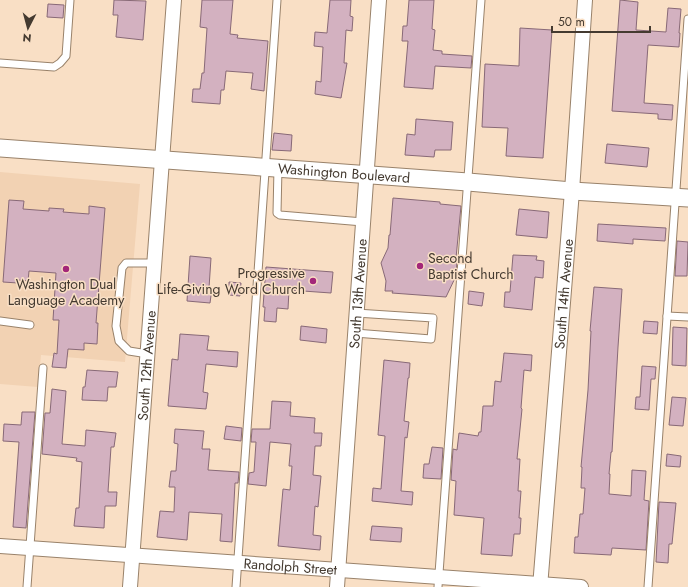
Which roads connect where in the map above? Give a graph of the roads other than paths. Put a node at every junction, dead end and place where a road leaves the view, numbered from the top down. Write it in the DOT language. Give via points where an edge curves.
graph roads {
  1 [pos="70,0"];
  2 [pos="174,0"];
  3 [pos="277,0"];
  4 [pos="379,0"];
  5 [pos="481,0"];
  6 [pos="585,0"];
  7 [pos="688,19"];
  8 [pos="0,63"];
  9 [pos="686,82"];
  10 [pos="0,148"];
  11 [pos="162,160"];
  12 [pos="272,168"];
  13 [pos="366,174"];
  14 [pos="468,182"];
  15 [pos="572,191"];
  16 [pos="682,197"];
  17 [pos="363,222"];
  18 [pos="154,263"];
  19 [pos="356,312"];
  20 [pos="667,316"];
  21 [pos="688,317"];
  22 [pos="0,321"];
  23 [pos="30,325"];
  24 [pos="355,333"];
  25 [pos="148,354"];
  26 [pos="43,368"];
  27 [pos="0,546"];
  28 [pos="30,548"];
  29 [pos="132,556"];
  30 [pos="238,563"];
  31 [pos="338,570"];
  32 [pos="439,582"];
  33 [pos="540,586"];
  34 [pos="28,587"];
  35 [pos="130,587"];
  36 [pos="236,587"];
  37 [pos="337,587"];
  38 [pos="581,587"];
  39 [pos="648,587"];
  1 -- 8 [label="lane" via="66,56 60,63 54,67"];
  2 -- 11 [label="street, South 12th Avenue"];
  3 -- 12 [label="lane"];
  4 -- 13 [label="street, South 13th Avenue"];
  5 -- 14 [label="lane"];
  6 -- 15 [label="street, South 14th Avenue"];
  7 -- 9 [label="lane"];
  9 -- 16 [label="lane"];
  10 -- 11 [label="street, Washington Boulevard"];
  11 -- 12 [label="street, Washington Boulevard"];
  11 -- 18 [label="street, South 12th Avenue"];
  12 -- 13 [label="street, Washington Boulevard"];
  12 -- 17 [label="lane" via="277,213 280,215"];
  12 -- 30 [label="lane"];
  13 -- 14 [label="street, Washington Boulevard"];
  13 -- 17 [label="street, South 13th Avenue"];
  14 -- 15 [label="street, Washington Boulevard"];
  14 -- 32 [label="lane"];
  15 -- 16 [label="street, Washington Boulevard"];
  15 -- 33 [label="street, South 14th Avenue"];
  16 -- 20 [label="lane"];
  17 -- 19 [label="street, South 13th Avenue"];
  18 -- 25 [label="street, South 12th Avenue"];
  18 -- 25 [label="lane" via="126,264 122,268 116,326 119,341 129,351"];
  19 -- 24 [label="street, South 13th Avenue"];
  19 -- 24 [label="lane" via="433,318 431,338"];
  20 -- 21 [label="lane"];
  20 -- 39 [label="lane"];
  22 -- 23 [label="lane"];
  24 -- 31 [label="street, South 13th Avenue"];
  25 -- 29 [label="street, South 12th Avenue"];
  26 -- 28 [label="lane"];
  27 -- 28 [label="street, Randolph Street"];
  28 -- 29 [label="street, Randolph Street"];
  28 -- 34 [label="lane"];
  29 -- 30 [label="street, Randolph Street"];
  29 -- 35 [label="street, South 12th Avenue"];
  30 -- 31 [label="street, Randolph Street"];
  30 -- 36 [label="lane"];
  31 -- 32 [label="street, Randolph Street"];
  31 -- 37 [label="street, South 13th Avenue"];
  32 -- 33 [label="street, Randolph Street"];
  33 -- 38 [label="street, Randolph Street"];
}
